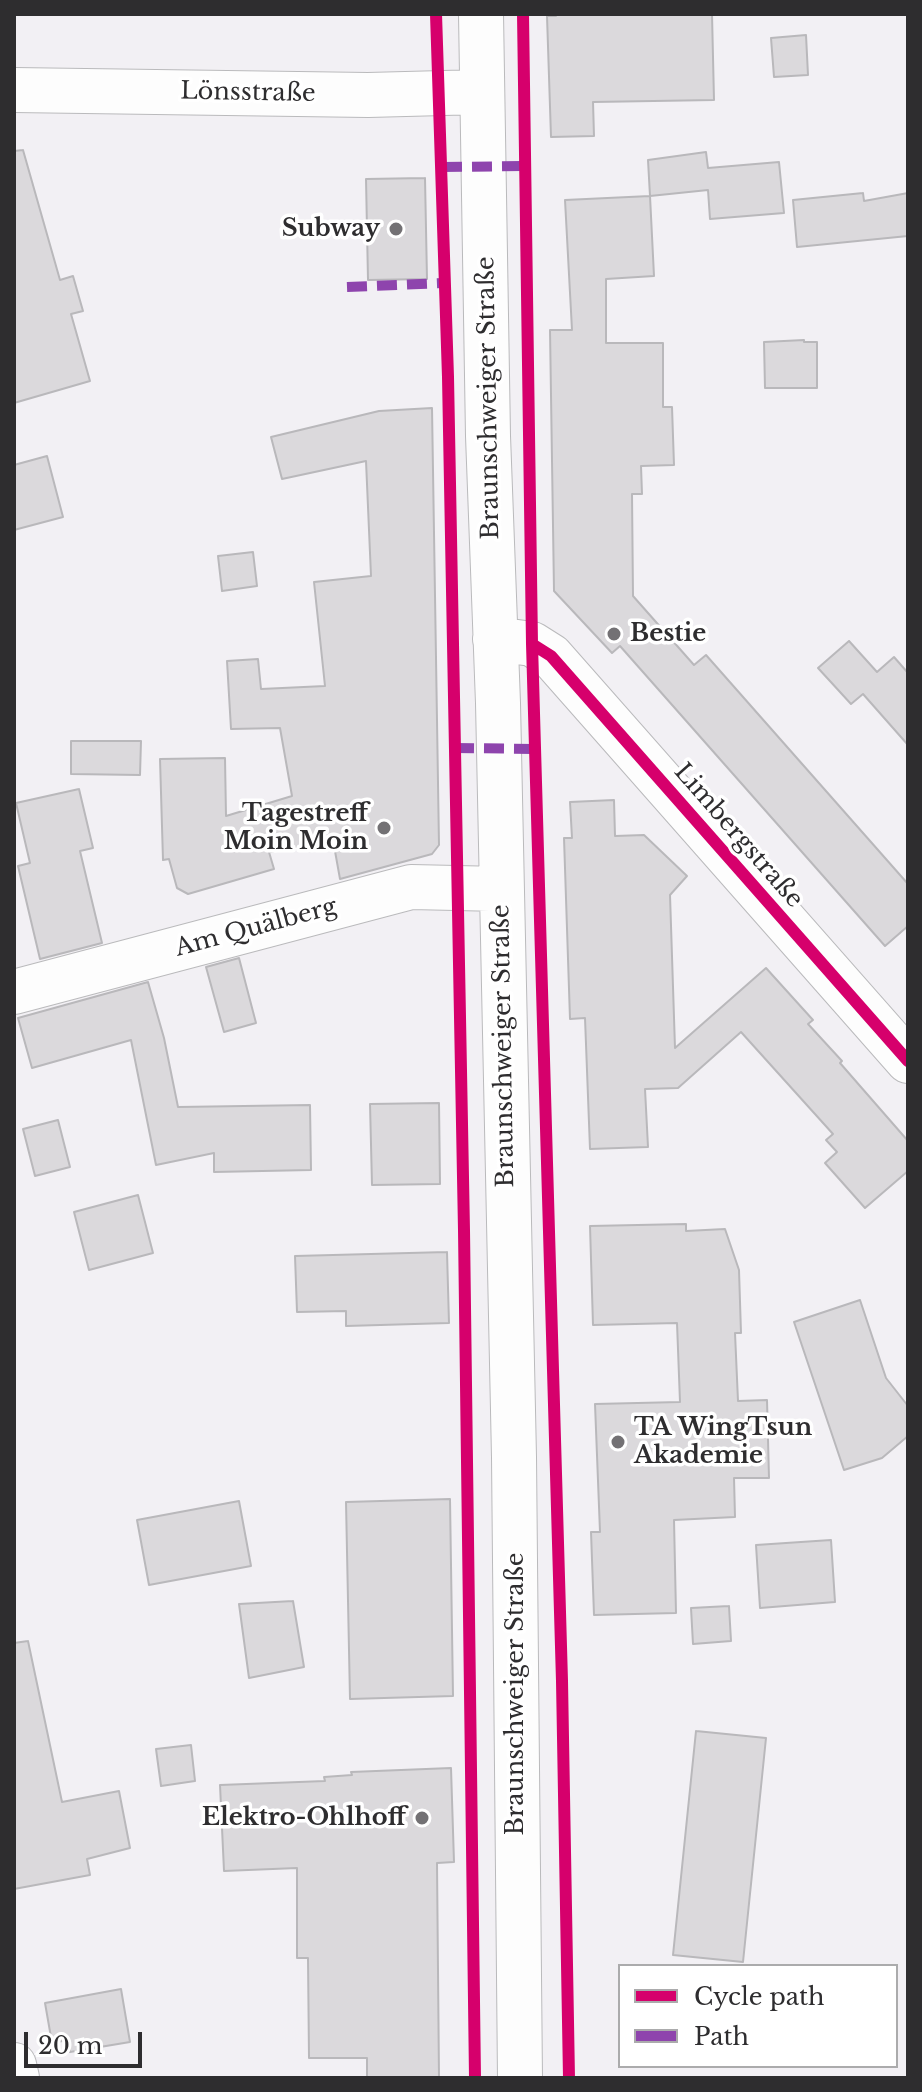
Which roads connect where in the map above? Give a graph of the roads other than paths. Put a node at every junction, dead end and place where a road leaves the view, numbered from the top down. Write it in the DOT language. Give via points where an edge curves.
graph roads {
  1 [pos="481,14"];
  2 [pos="14,90"];
  3 [pos="481,92"];
  4 [pos="495,639"];
  5 [pos="501,889"];
  6 [pos="14,992"];
  7 [pos="908,1061"];
  8 [pos="14,2065"];
  9 [pos="17,2078"];
  10 [pos="520,2078"];
  1 -- 3 [label="street, Braunschweiger Straße"];
  2 -- 3 [label="street, Lönsstraße"];
  3 -- 4 [label="street, Braunschweiger Straße"];
  4 -- 5 [label="street, Braunschweiger Straße"];
  4 -- 7 [label="street, Limbergstraße" via="532,644 551,656"];
  5 -- 6 [label="street, Am Quälberg" via="411,887"];
  5 -- 10 [label="street, Braunschweiger Straße"];
  8 -- 9 [label="street"];
}
